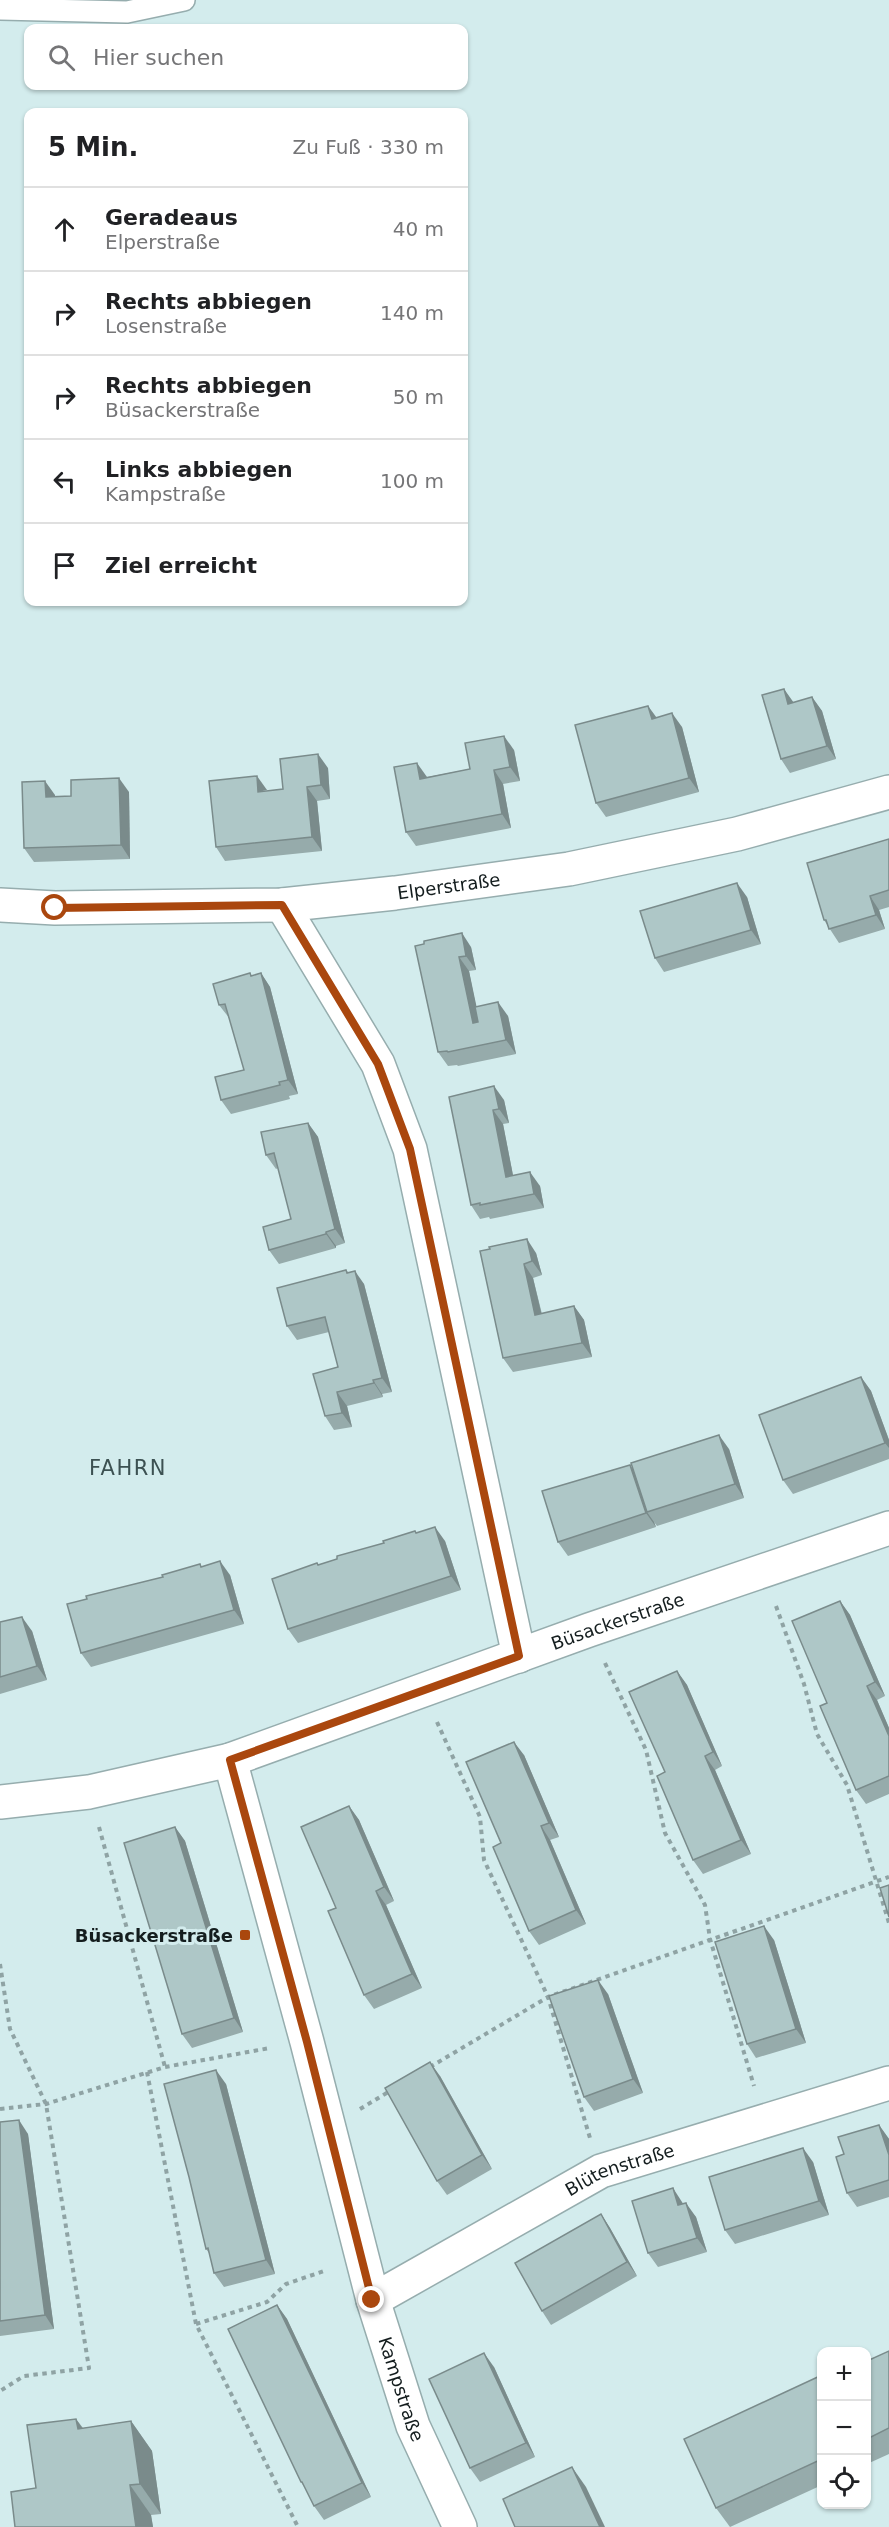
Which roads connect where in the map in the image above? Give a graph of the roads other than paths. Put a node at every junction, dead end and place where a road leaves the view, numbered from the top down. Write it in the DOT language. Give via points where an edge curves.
graph roads {
  1 [pos="184,0"];
  2 [pos="0,9"];
  3 [pos="889,792"];
  4 [pos="0,905"];
  5 [pos="282,905"];
  6 [pos="889,1528"];
  7 [pos="519,1656"];
  8 [pos="230,1760"];
  9 [pos="0,1802"];
  10 [pos="889,2084"];
  11 [pos="372,2300"];
  12 [pos="460,2527"];
  1 -- 2 [label="lane" via="127,12"];
  3 -- 5 [label="street, Elperstraße" via="737,834 569,869"];
  4 -- 5 [label="street, Elperstraße"];
  5 -- 7 [label="street" via="378,1064 410,1149"];
  6 -- 7 [label="street, Büsackerstraße"];
  7 -- 8 [label="street, Büsackerstraße"];
  8 -- 9 [label="street, Büsackerstraße" via="89,1792"];
  8 -- 11 [label="street, Kampstraße"];
  10 -- 11 [label="street, Blütenstraße" via="601,2171"];
  11 -- 12 [label="street, Kampstraße" via="413,2426"];
}
